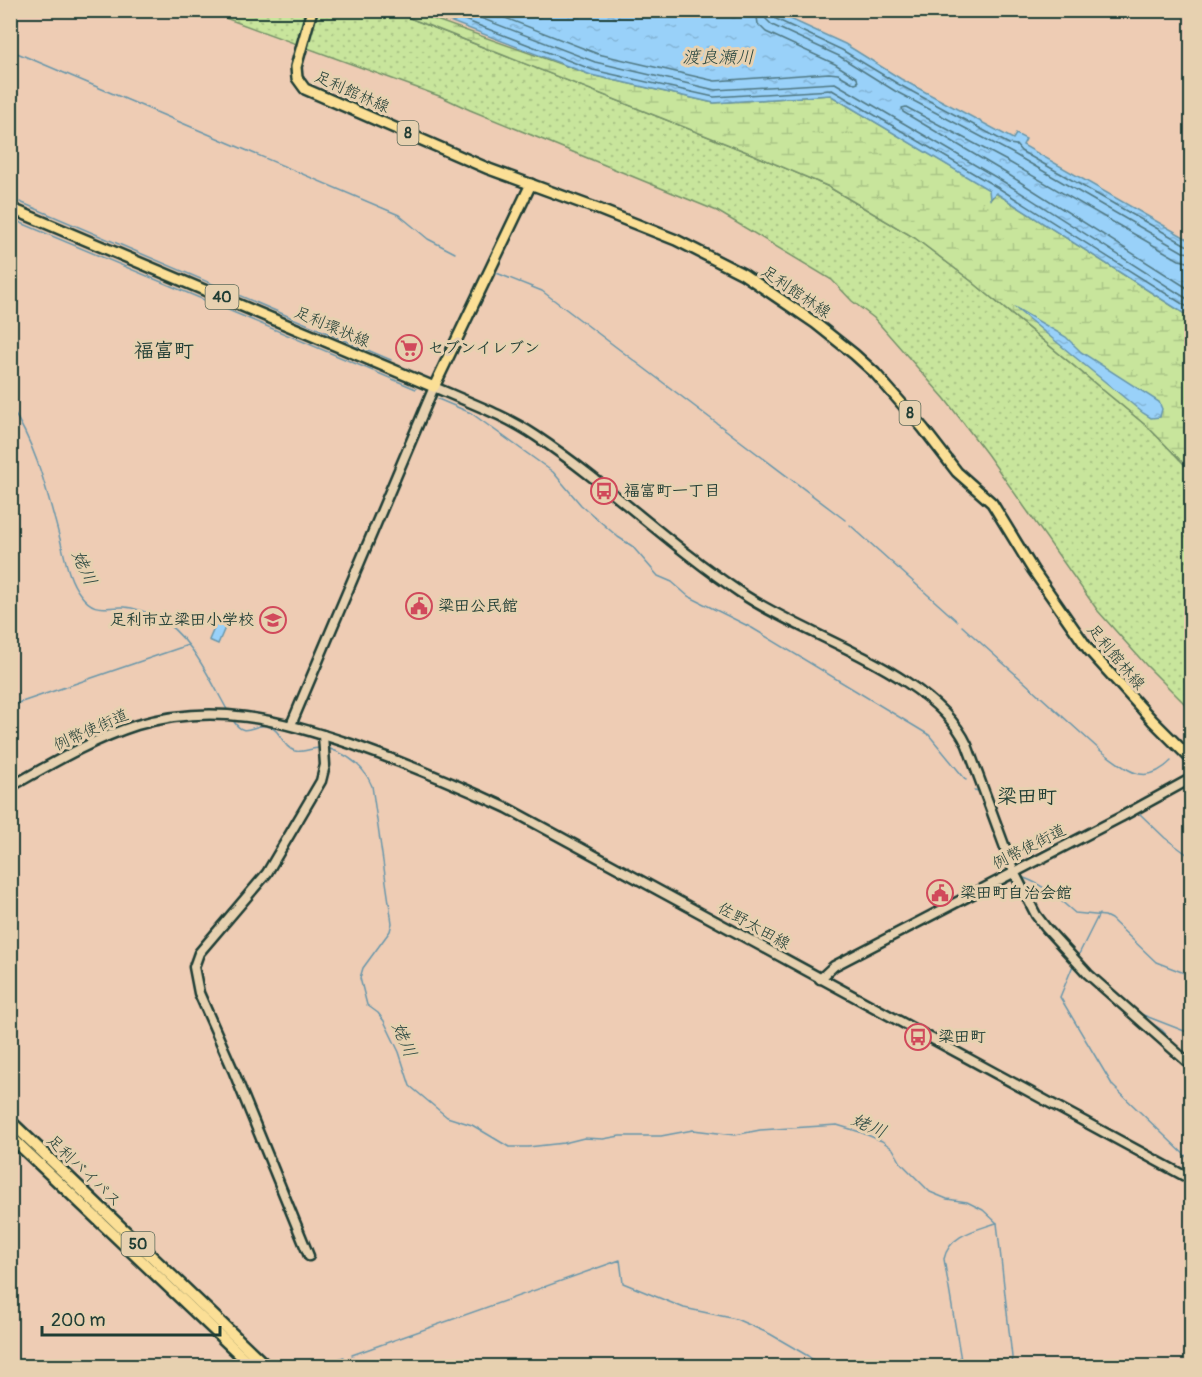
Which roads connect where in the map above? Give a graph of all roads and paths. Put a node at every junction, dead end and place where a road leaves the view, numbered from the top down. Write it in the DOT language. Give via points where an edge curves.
graph roads {
  1 [pos="312,10"];
  2 [pos="531,184"];
  3 [pos="10,207"];
  4 [pos="434,387"];
  5 [pos="291,725"];
  6 [pos="324,739"];
  7 [pos="1191,760"];
  8 [pos="1191,778"];
  9 [pos="10,787"];
  10 [pos="1014,872"];
  11 [pos="820,980"];
  12 [pos="1191,1066"];
  13 [pos="10,1121"];
  14 [pos="10,1136"];
  15 [pos="1191,1180"];
  16 [pos="309,1256"];
  17 [pos="252,1366"];
  18 [pos="266,1366"];
  1 -- 2 [label="main road, 足利館林線 / 8" via="296,71 299,82 309,91"];
  2 -- 4 [label="main road"];
  2 -- 7 [label="main road, 足利館林線 / 8" via="675,240 727,265 854,354 904,406 957,472 992,503 1088,649"];
  3 -- 4 [label="main road, 足利環状線 / 40"];
  4 -- 5 [label="street"];
  4 -- 10 [label="street" via="535,435 743,594 887,670 943,710 967,745"];
  5 -- 6 [label="street, 佐野太田線"];
  5 -- 9 [label="street, 例幣使街道" via="229,715 174,717 122,730"];
  6 -- 11 [label="street, 佐野太田線" via="418,768 507,808"];
  6 -- 16 [label="street" via="324,775 271,866 203,948 194,967 195,981"];
  8 -- 10 [label="street, 例幣使街道"];
  10 -- 11 [label="street, 例幣使街道" via="834,966"];
  10 -- 12 [label="street" via="1036,915 1058,942"];
  11 -- 15 [label="street, 佐野太田線"];
  13 -- 18 [label="highway, 足利バイパス / 50"];
  14 -- 17 [label="highway, 足利バイパス / 50"];
}
